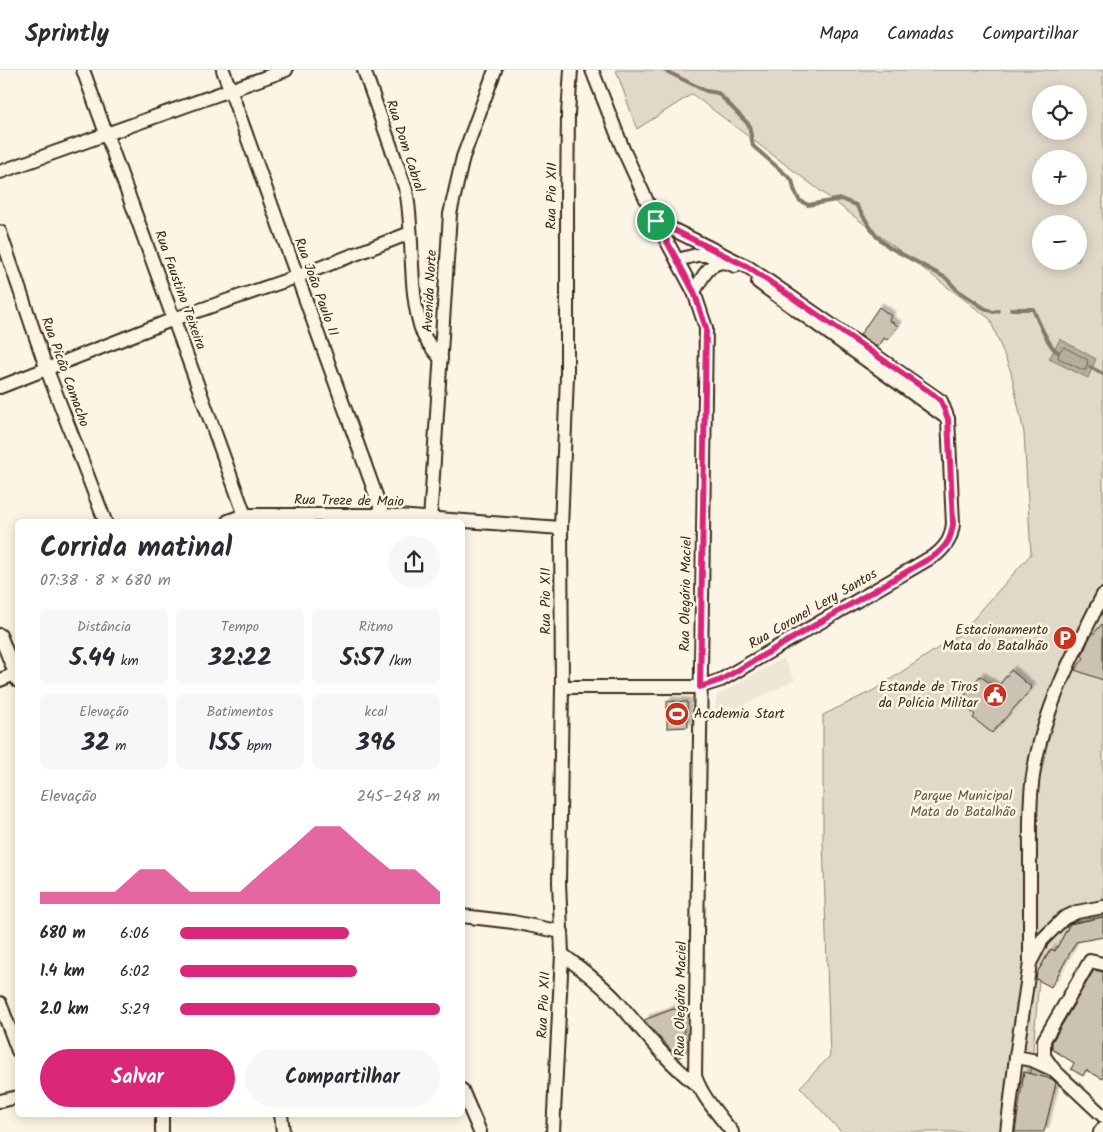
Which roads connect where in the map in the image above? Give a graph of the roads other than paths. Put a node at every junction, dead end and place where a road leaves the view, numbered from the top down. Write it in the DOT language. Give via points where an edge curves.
graph roads {
  1 [pos="83,70"];
  2 [pos="223,70"];
  3 [pos="286,70"];
  4 [pos="364,70"];
  5 [pos="495,70"];
  6 [pos="571,70"];
  7 [pos="592,70"];
  8 [pos="231,90"];
  9 [pos="107,134"];
  10 [pos="0,172"];
  11 [pos="656,221"];
  12 [pos="0,232"];
  13 [pos="410,233"];
  14 [pos="676,260"];
  15 [pos="730,260"];
  16 [pos="296,278"];
  17 [pos="694,292"];
  18 [pos="174,319"];
  19 [pos="441,359"];
  20 [pos="48,370"];
  21 [pos="0,388"];
  22 [pos="382,514"];
  23 [pos="246,518"];
  24 [pos="104,519"];
  25 [pos="422,519"];
  26 [pos="430,519"];
  27 [pos="465,522"];
  28 [pos="561,528"];
  29 [pos="1103,595"];
  30 [pos="0,635"];
  31 [pos="15,674"];
  32 [pos="15,677"];
  33 [pos="0,680"];
  34 [pos="700,687"];
  35 [pos="562,688"];
  36 [pos="1103,907"];
  37 [pos="465,916"];
  38 [pos="562,932"];
  39 [pos="562,954"];
  40 [pos="1030,963"];
  41 [pos="1103,964"];
  42 [pos="0,1003"];
  43 [pos="1044,1040"];
  44 [pos="15,1043"];
  45 [pos="1016,1057"];
  46 [pos="1032,1060"];
  47 [pos="1054,1070"];
  48 [pos="698,1087"];
  49 [pos="465,1097"];
  50 [pos="15,1098"];
  51 [pos="0,1101"];
  52 [pos="1103,1116"];
  53 [pos="162,1117"];
  54 [pos="281,1117"];
  55 [pos="1103,1128"];
  56 [pos="162,1132"];
  57 [pos="283,1132"];
  58 [pos="480,1132"];
  59 [pos="553,1132"];
  60 [pos="732,1132"];
  61 [pos="1007,1132"];
  62 [pos="1100,1132"];
  1 -- 9 [label="street, Rua Faustino Teixeira"];
  2 -- 8 [label="street, Rua João Paulo II"];
  3 -- 8 [label="street"];
  4 -- 13 [label="street, Rua Dom Cabral" via="406,190"];
  5 -- 19 [label="street, Avenida Norte" via="463,157 450,214"];
  6 -- 28 [label="street, Rua Pio XII" via="566,201 567,376"];
  7 -- 11 [label="street, Rua Olegário Maciel"];
  8 -- 9 [label="street"];
  8 -- 16 [label="street, Rua João Paulo II"];
  9 -- 10 [label="street"];
  9 -- 18 [label="street, Rua Faustino Teixeira"];
  11 -- 14 [label="street, Rua Olegário Maciel"];
  11 -- 15 [label="street, Rua Coronel Lery Santos"];
  12 -- 20 [label="street, Rua Picão Camacho"];
  13 -- 16 [label="street"];
  13 -- 19 [label="street, Rua Dom Cabral" via="418,318 424,337"];
  14 -- 15 [label="street" via="706,254"];
  14 -- 17 [label="street, Rua Olegário Maciel"];
  15 -- 17 [label="street" via="710,268"];
  15 -- 34 [label="street, Rua Coronel Lery Santos" via="771,282 941,401 948,419 953,524 951,537 937,554 721,680"];
  16 -- 18 [label="street"];
  16 -- 22 [label="street, Rua João Paulo II"];
  17 -- 34 [label="street, Rua Olegário Maciel" via="707,338"];
  18 -- 20 [label="street"];
  18 -- 23 [label="street, Rua Faustino Teixeira"];
  19 -- 26 [label="street, Avenida Norte"];
  20 -- 21 [label="street"];
  20 -- 24 [label="street, Rua Picão Camacho"];
  22 -- 23 [label="street, Rua Treze de Maio"];
  22 -- 25 [label="street, Rua Treze de Maio"];
  27 -- 28 [label="street, Rua Treze de Maio"];
  28 -- 35 [label="street, Rua Pio XII"];
  29 -- 40 [label="street" via="1080,639 1048,717 1033,776"];
  30 -- 31 [label="street"];
  32 -- 33 [label="street"];
  34 -- 35 [label="street, Rua Coronel Lery Santos"];
  34 -- 48 [label="street, Rua Olegário Maciel" via="695,1076"];
  35 -- 38 [label="street, Rua Pio XII" via="559,882"];
  36 -- 40 [label="street" via="1064,918 1042,940"];
  37 -- 38 [label="street"];
  38 -- 39 [label="street, Rua Pio XII"];
  39 -- 48 [label="street" via="616,1000"];
  39 -- 59 [label="street, Rua Pio XII"];
  40 -- 45 [label="street"];
  41 -- 43 [label="street" via="1090,961"];
  42 -- 44 [label="street"];
  43 -- 46 [label="street" via="1038,1056"];
  43 -- 47 [label="street" via="1044,1056"];
  45 -- 46 [label="street"];
  45 -- 61 [label="street"];
  46 -- 47 [label="street"];
  47 -- 52 [label="street"];
  48 -- 60 [label="street"];
  49 -- 58 [label="street"];
  50 -- 51 [label="street"];
  53 -- 56 [label="street"];
  54 -- 57 [label="street"];
  55 -- 62 [label="street"];
}
